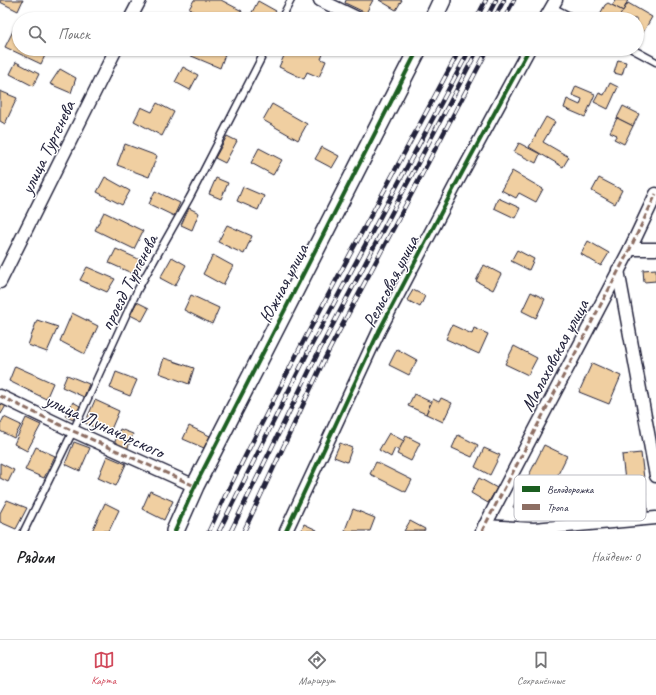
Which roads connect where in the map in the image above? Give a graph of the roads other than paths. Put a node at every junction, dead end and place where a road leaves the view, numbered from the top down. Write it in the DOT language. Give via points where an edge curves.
graph roads {
  1 [pos="140,0"];
  2 [pos="291,0"];
  3 [pos="320,0"];
  4 [pos="442,0"];
  5 [pos="554,3"];
  6 [pos="134,12"];
  7 [pos="285,12"];
  8 [pos="345,12"];
  9 [pos="436,12"];
  10 [pos="549,12"];
  11 [pos="566,12"];
  12 [pos="113,56"];
  13 [pos="262,56"];
  14 [pos="410,56"];
  15 [pos="525,56"];
  16 [pos="644,56"];
  17 [pos="656,62"];
  18 [pos="656,194"];
  19 [pos="630,249"];
  20 [pos="656,249"];
  21 [pos="618,270"];
  22 [pos="0,282"];
  23 [pos="0,396"];
  24 [pos="74,431"];
  25 [pos="656,476"];
  26 [pos="195,486"];
  27 [pos="656,518"];
  28 [pos="646,519"];
  29 [pos="623,521"];
  30 [pos="483,529"];
  31 [pos="24,531"];
  32 [pos="175,531"];
  33 [pos="286,531"];
  1 -- 6 [label="street"];
  2 -- 7 [label="lane"];
  3 -- 8 [label="street"];
  4 -- 9 [label="street"];
  5 -- 10 [label="street"];
  5 -- 11 [label="lane"];
  12 -- 22 [label="street, улица Тургенева"];
  13 -- 24 [label="lane, проезд Тургенева" via="190,197 138,289"];
  14 -- 26 [label="street, Южная улица"];
  15 -- 33 [label="street, Рельсовая улица" via="379,330"];
  16 -- 17 [label="lane"];
  18 -- 19 [label="street, Малаховская улица"];
  19 -- 20 [label="street"];
  19 -- 21 [label="street, Малаховская улица"];
  21 -- 25 [label="street"];
  21 -- 30 [label="street, Малаховская улица"];
  23 -- 24 [label="street, улица Луначарского"];
  24 -- 26 [label="street, улица Луначарского"];
  24 -- 31 [label="lane, проезд Тургенева"];
  26 -- 32 [label="street, Южная улица"];
  27 -- 28 [label="street"];
  29 -- 30 [label="street" via="534,529"];
}
